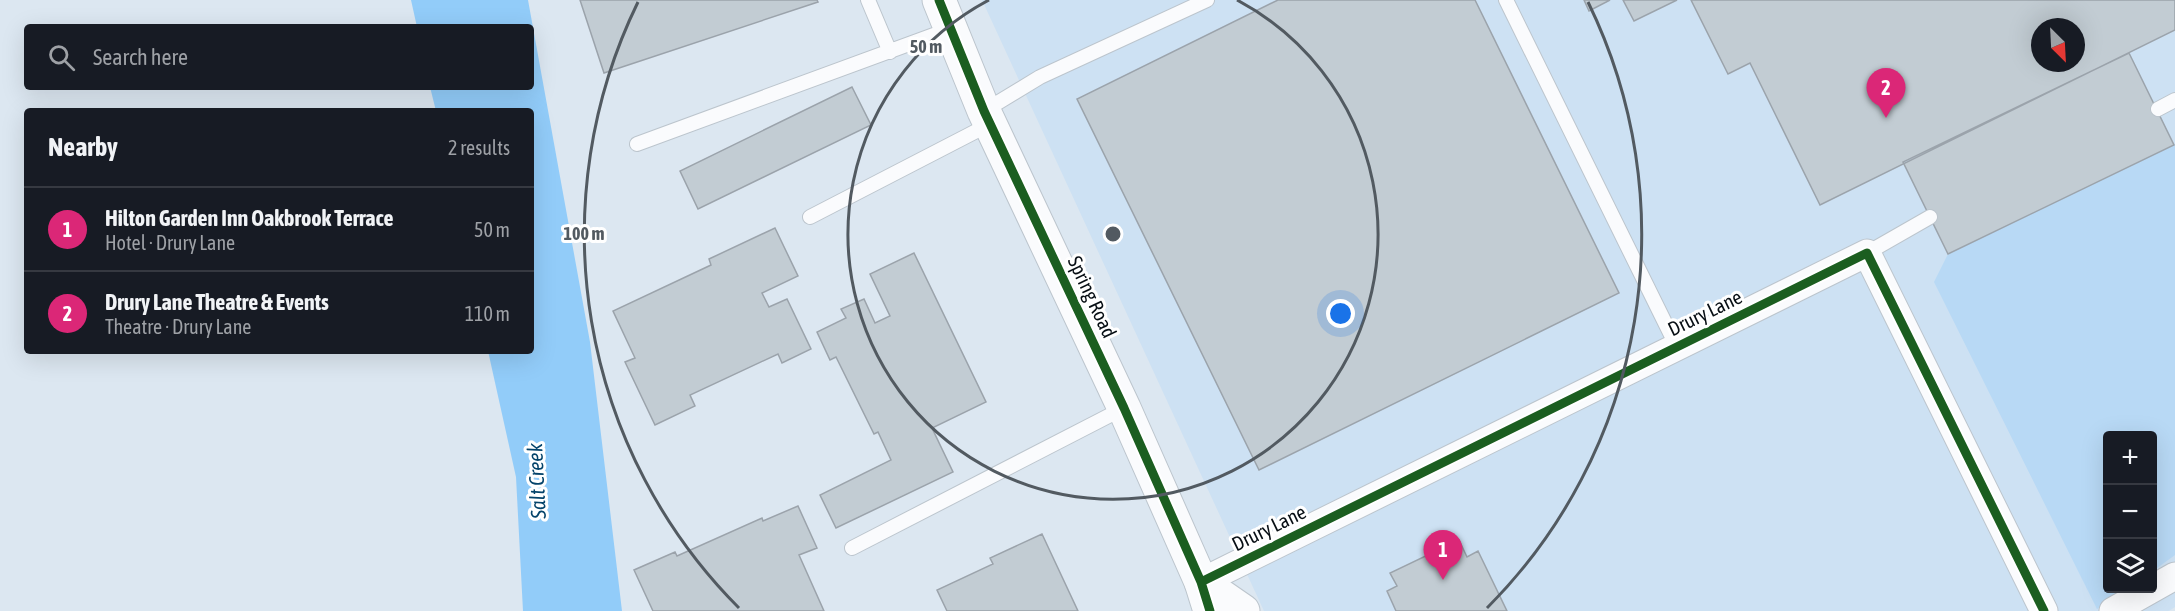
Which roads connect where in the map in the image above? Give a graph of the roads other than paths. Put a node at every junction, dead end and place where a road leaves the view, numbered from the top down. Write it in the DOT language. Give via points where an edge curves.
graph roads {
  1 [pos="868,0"];
  2 [pos="1207,0"];
  3 [pos="1506,0"];
  4 [pos="944,15"];
  5 [pos="890,52"];
  6 [pos="2175,100"];
  7 [pos="2158,109"];
  8 [pos="987,118"];
  9 [pos="637,144"];
  10 [pos="1930,217"];
  11 [pos="810,218"];
  12 [pos="1867,253"];
  13 [pos="1677,347"];
  14 [pos="1124,408"];
  15 [pos="852,548"];
  16 [pos="2175,576"];
  17 [pos="1205,596"];
  18 [pos="1243,611"];
  19 [pos="2044,611"];
  20 [pos="2113,611"];
  1 -- 5 [label="lane"];
  2 -- 8 [label="lane" via="1040,77"];
  3 -- 13 [label="lane"];
  4 -- 5 [label="lane"];
  4 -- 8 [label="main road, Spring Road"];
  5 -- 9 [label="lane"];
  6 -- 7 [label="lane"];
  8 -- 11 [label="lane"];
  8 -- 14 [label="main road, Spring Road"];
  10 -- 12 [label="lane"];
  12 -- 13 [label="street, Drury Lane"];
  12 -- 19 [label="street"];
  13 -- 17 [label="street, Drury Lane"];
  14 -- 15 [label="lane"];
  14 -- 17 [label="main road, Spring Road"];
  16 -- 20 [label="street"];
  17 -- 18 [label="main road"];
}
